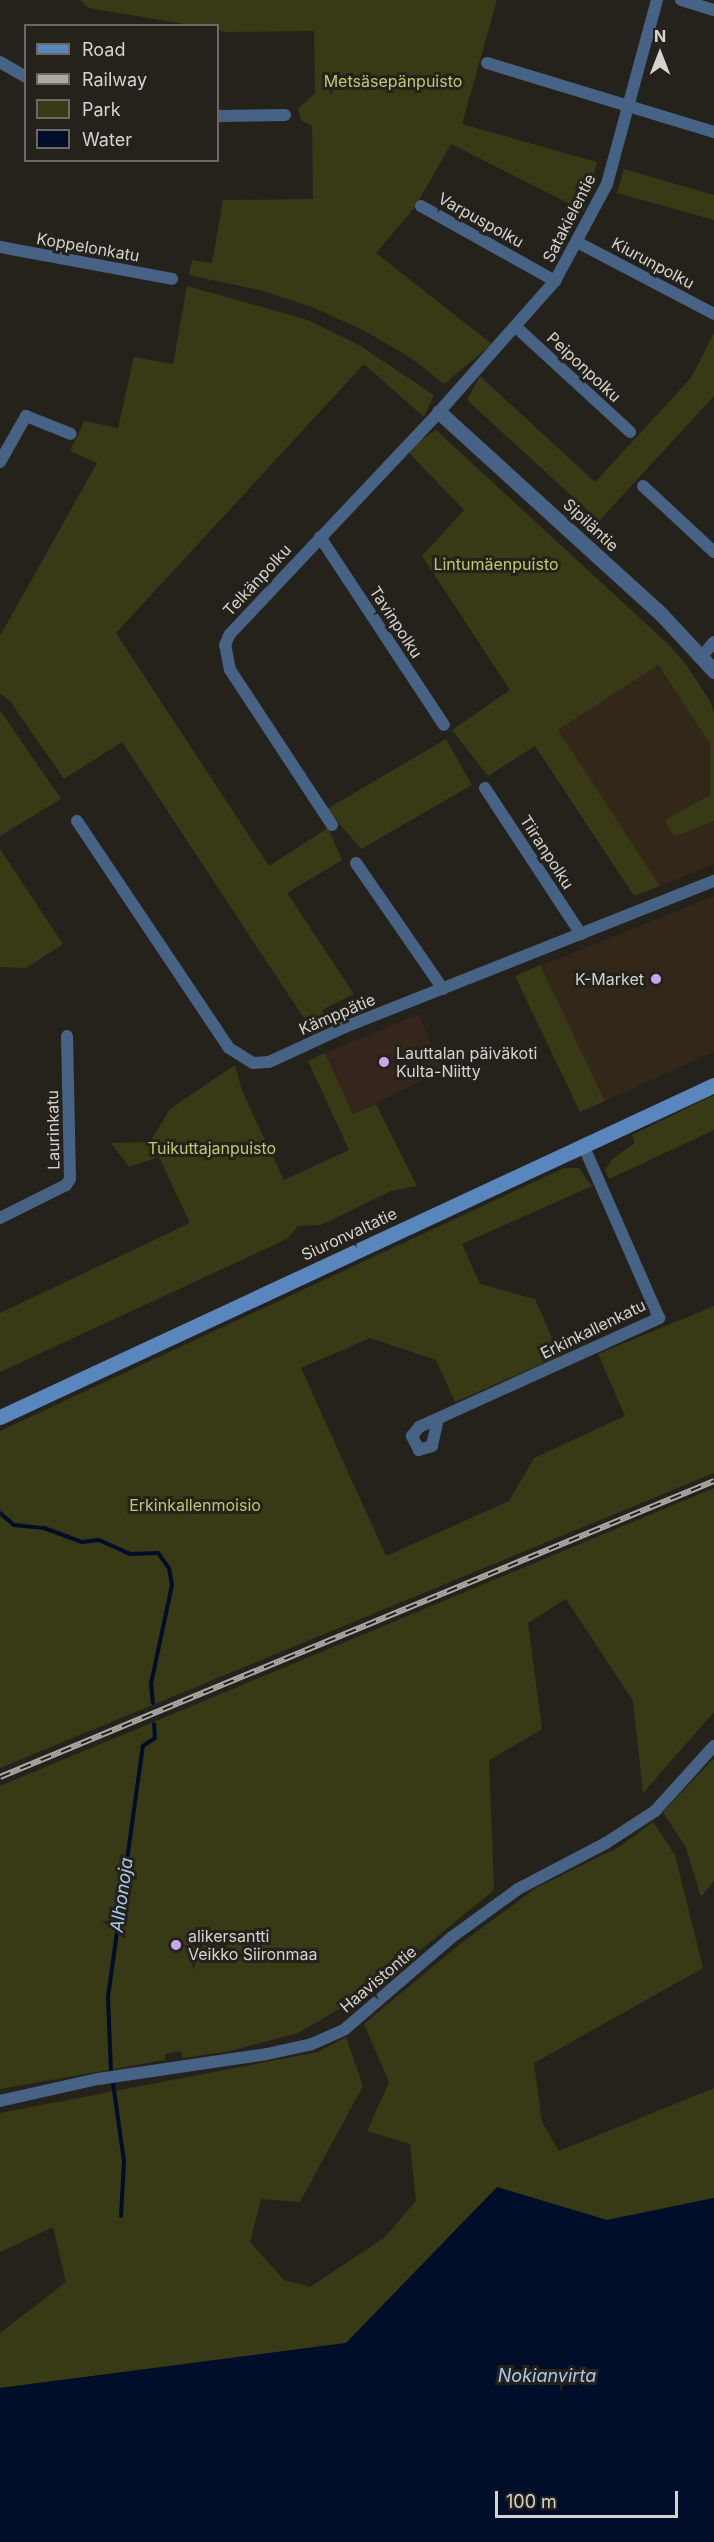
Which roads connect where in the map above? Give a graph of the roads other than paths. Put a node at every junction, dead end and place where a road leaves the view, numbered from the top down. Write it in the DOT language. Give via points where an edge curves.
graph roads {
  1 [pos="657,0"];
  2 [pos="681,0"];
  3 [pos="714,10"];
  4 [pos="0,62"];
  5 [pos="487,63"];
  6 [pos="24,76"];
  7 [pos="627,104"];
  8 [pos="285,115"];
  9 [pos="219,116"];
  10 [pos="714,132"];
  11 [pos="421,206"];
  12 [pos="577,242"];
  13 [pos="0,247"];
  14 [pos="172,279"];
  15 [pos="555,281"];
  16 [pos="714,314"];
  17 [pos="516,327"];
  18 [pos="439,412"];
  19 [pos="630,432"];
  20 [pos="71,434"];
  21 [pos="0,462"];
  22 [pos="643,486"];
  23 [pos="320,537"];
  24 [pos="714,552"];
  25 [pos="714,642"];
  26 [pos="703,655"];
  27 [pos="714,671"];
  28 [pos="444,725"];
  29 [pos="485,788"];
  30 [pos="77,821"];
  31 [pos="332,825"];
  32 [pos="356,863"];
  33 [pos="714,881"];
  34 [pos="581,934"];
  35 [pos="443,989"];
  36 [pos="67,1036"];
  37 [pos="714,1085"];
  38 [pos="583,1145"];
  39 [pos="0,1218"];
  40 [pos="0,1417"];
  41 [pos="438,1419"];
  42 [pos="714,1746"];
  43 [pos="0,2101"];
  1 -- 7 [label="street, Satakielentie"];
  2 -- 3 [label="street"];
  4 -- 6 [label="street"];
  5 -- 7 [label="street"];
  7 -- 10 [label="street" via="635,111"];
  7 -- 12 [label="street, Satakielentie" via="607,184"];
  8 -- 9 [label="street"];
  11 -- 15 [label="street, Varpuspolku"];
  12 -- 15 [label="street, Satakielentie"];
  12 -- 16 [label="street, Kiurunpolku"];
  13 -- 14 [label="street, Koppelonkatu"];
  15 -- 17 [label="street, Satakielentie"];
  17 -- 18 [label="street, Satakielentie"];
  17 -- 19 [label="street, Peiponpolku"];
  18 -- 23 [label="street, Telkänpolku"];
  18 -- 26 [label="street, Sipiläntie"];
  20 -- 21 [label="street" via="27,416"];
  22 -- 24 [label="street"];
  23 -- 28 [label="street, Tavinpolku"];
  23 -- 31 [label="street, Telkänpolku" via="230,634 225,658"];
  25 -- 26 [label="street"];
  26 -- 27 [label="street, Sipiläntie"];
  29 -- 34 [label="street, Tiiranpolku"];
  30 -- 35 [label="street, Kämppätie" via="239,1058 269,1062"];
  32 -- 35 [label="street"];
  33 -- 34 [label="street, Kämppätie"];
  34 -- 35 [label="street, Kämppätie"];
  36 -- 39 [label="street, Laurinkatu" via="70,1179 66,1185"];
  37 -- 38 [label="main road, Siuronvaltatie"];
  38 -- 40 [label="main road, Siuronvaltatie"];
  38 -- 41 [label="street, Erkinkallenkatu" via="659,1318"];
  42 -- 43 [label="street, Haavistontie" via="655,1810 606,1843 518,1889 452,1937 345,2029 312,2044 267,2054 98,2079"];
}
